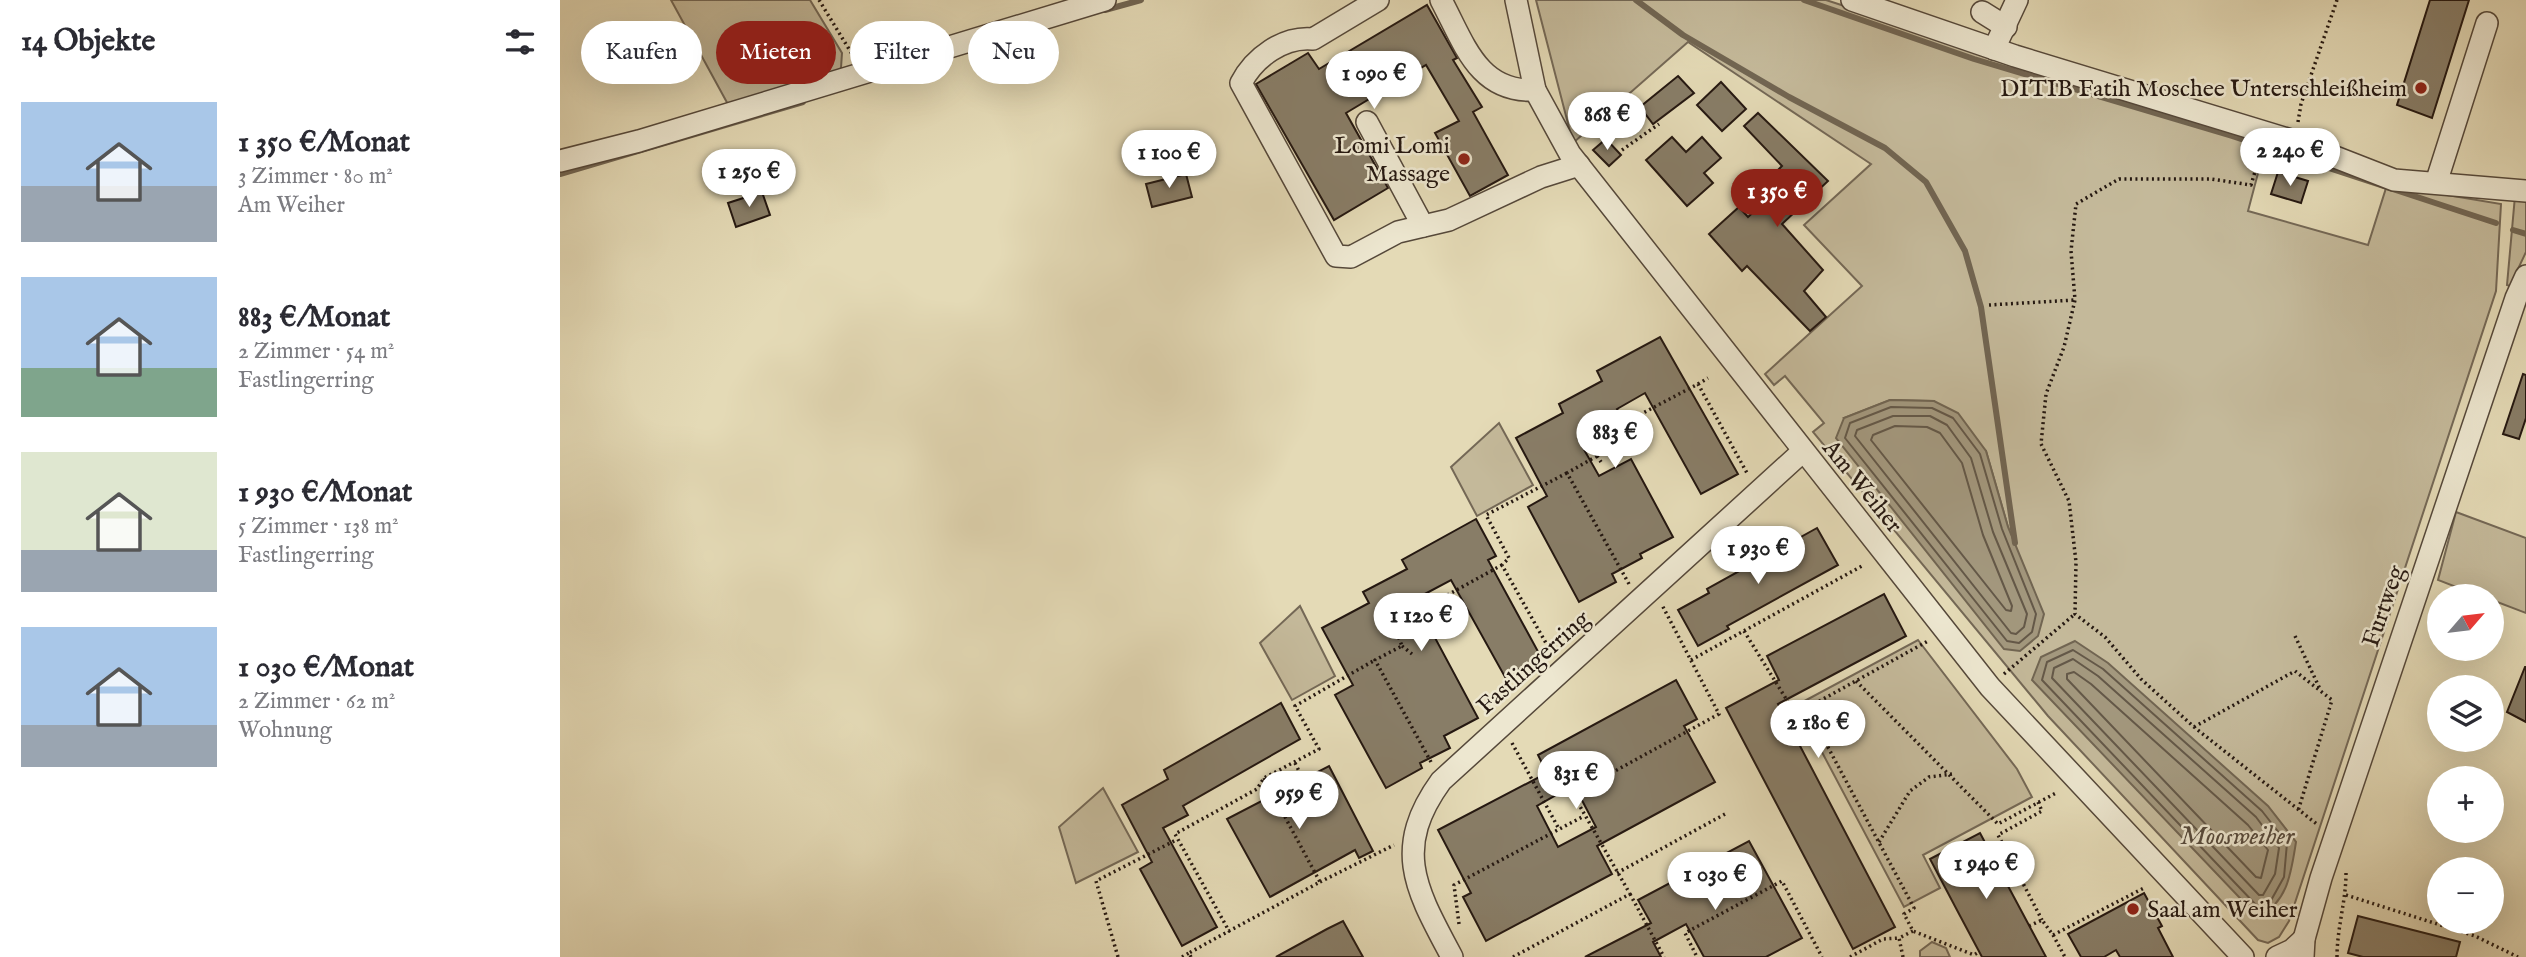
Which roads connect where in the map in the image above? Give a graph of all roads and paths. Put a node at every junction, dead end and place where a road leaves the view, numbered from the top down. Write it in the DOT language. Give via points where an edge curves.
graph roads {
  1 [pos="819,0"];
  2 [pos="1105,0"];
  3 [pos="1378,0"];
  4 [pos="1441,0"];
  5 [pos="1516,0"];
  6 [pos="1852,0"];
  7 [pos="2017,0"];
  8 [pos="2337,0"];
  9 [pos="1982,12"];
  10 [pos="2487,23"];
  11 [pos="2006,27"];
  12 [pos="954,44"];
  13 [pos="1994,48"];
  14 [pos="850,51"];
  15 [pos="850,75"];
  16 [pos="1535,90"];
  17 [pos="1367,122"];
  18 [pos="1659,124"];
  19 [pos="2294,141"];
  20 [pos="1622,150"];
  21 [pos="2261,151"];
  22 [pos="560,161"];
  23 [pos="1579,165"];
  24 [pos="2437,183"];
  25 [pos="2526,191"];
  26 [pos="1423,226"];
  27 [pos="2526,276"];
  28 [pos="2075,300"];
  29 [pos="2521,300"];
  30 [pos="1989,305"];
  31 [pos="1708,378"];
  32 [pos="1698,384"];
  33 [pos="1802,453"];
  34 [pos="1597,456"];
  35 [pos="1601,463"];
  36 [pos="1567,472"];
  37 [pos="1758,492"];
  38 [pos="1502,565"];
  39 [pos="1862,566"];
  40 [pos="1646,595"];
  41 [pos="2075,614"];
  42 [pos="1744,631"];
  43 [pos="2295,636"];
  44 [pos="1933,638"];
  45 [pos="1402,646"];
  46 [pos="1412,654"];
  47 [pos="1375,660"];
  48 [pos="1691,660"];
  49 [pos="1562,671"];
  50 [pos="1856,681"];
  51 [pos="1990,687"];
  52 [pos="2320,691"];
  53 [pos="1807,708"];
  54 [pos="1502,726"];
  55 [pos="2194,727"];
  56 [pos="1294,762"];
  57 [pos="1952,774"];
  58 [pos="1302,777"];
  59 [pos="1264,778"];
  60 [pos="1441,781"];
  61 [pos="2056,793"];
  62 [pos="2038,802"];
  63 [pos="2298,811"];
  64 [pos="1727,813"];
  65 [pos="1584,816"];
  66 [pos="1559,829"];
  67 [pos="1416,834"];
  68 [pos="2336,834"];
  69 [pos="1177,839"];
  70 [pos="1879,842"];
  71 [pos="2346,861"];
  72 [pos="1617,873"];
  73 [pos="1320,882"];
  74 [pos="2144,888"];
  75 [pos="1630,894"];
  76 [pos="2346,895"];
  77 [pos="2042,920"];
  78 [pos="2029,926"];
  79 [pos="1460,930"];
  80 [pos="1229,931"];
  81 [pos="1913,931"];
  82 [pos="2053,935"];
  83 [pos="1899,938"];
  84 [pos="2303,948"];
  85 [pos="1979,952"];
  86 [pos="1190,955"];
  87 [pos="1695,956"];
  88 [pos="1973,956"];
  89 [pos="1118,957"];
  90 [pos="1182,957"];
  91 [pos="1452,957"];
  92 [pos="1513,957"];
  93 [pos="1664,957"];
  94 [pos="1822,957"];
  95 [pos="1850,957"];
  96 [pos="1903,957"];
  97 [pos="2064,957"];
  98 [pos="2243,957"];
  99 [pos="2277,957"];
  100 [pos="2337,957"];
  101 [pos="2518,957"];
  1 -- 14 [label="path"];
  2 -- 12 [label="street"];
  3 -- 26 [label="street" via="1313,39 1278,46 1260,57 1241,83 1336,256 1350,257 1398,232"];
  4 -- 16 [label="street" via="1488,79 1516,91"];
  5 -- 16 [label="street, Am Weiher"];
  6 -- 13 [label="street"];
  7 -- 11 [label="street"];
  8 -- 19 [label="path" via="2301,104"];
  9 -- 11 [label="street"];
  10 -- 24 [label="street"];
  11 -- 13 [label="street"];
  13 -- 19 [label="street"];
  15 -- 22 [label="street"];
  16 -- 23 [label="street, Am Weiher"];
  17 -- 26 [label="street"];
  18 -- 20 [label="path"];
  19 -- 24 [label="street" via="2394,180"];
  21 -- 28 [label="path" via="2251,185 2211,179 2119,180 2076,204 2071,251"];
  23 -- 26 [label="street" via="1541,177 1449,220"];
  23 -- 33 [label="street, Am Weiher"];
  24 -- 25 [label="street"];
  27 -- 29 [label="street, Furtweg"];
  28 -- 30 [label="path"];
  28 -- 41 [label="path" via="2046,394 2041,444 2069,500 2076,562"];
  29 -- 68 [label="street, Furtweg"];
  31 -- 32 [label="path"];
  32 -- 34 [label="path" via="1643,413 1636,424 1597,446"];
  32 -- 37 [label="path"];
  33 -- 37 [label="street, Fastlingerring"];
  33 -- 51 [label="street, Am Weiher"];
  34 -- 35 [label="path"];
  34 -- 36 [label="path"];
  36 -- 38 [label="path" via="1486,516 1509,558"];
  36 -- 40 [label="path"];
  37 -- 40 [label="street, Fastlingerring"];
  38 -- 45 [label="path" via="1442,598 1435,611 1397,633"];
  38 -- 49 [label="path"];
  39 -- 42 [label="path"];
  40 -- 48 [label="path"];
  40 -- 49 [label="street, Fastlingerring"];
  41 -- 51 [label="path"];
  41 -- 55 [label="path" via="2105,637 2141,679"];
  42 -- 48 [label="path"];
  42 -- 53 [label="path" via="1793,710"];
  43 -- 52 [label="path"];
  44 -- 50 [label="path"];
  45 -- 46 [label="path"];
  45 -- 47 [label="path"];
  47 -- 56 [label="path" via="1295,706 1318,749"];
  47 -- 60 [label="path"];
  48 -- 65 [label="path" via="1719,714 1573,793"];
  49 -- 54 [label="street, Fastlingerring"];
  50 -- 53 [label="path"];
  50 -- 57 [label="path"];
  51 -- 98 [label="street, Am Weiher"];
  52 -- 55 [label="path" via="2295,671"];
  52 -- 63 [label="path" via="2332,700"];
  53 -- 70 [label="path"];
  54 -- 60 [label="street, Fastlingerring"];
  54 -- 66 [label="path"];
  55 -- 63 [label="path"];
  56 -- 58 [label="path"];
  56 -- 59 [label="path"];
  57 -- 62 [label="path" via="1998,824"];
  57 -- 70 [label="path" via="1929,777 1910,791"];
  59 -- 69 [label="path" via="1257,789 1175,834"];
  59 -- 73 [label="path"];
  60 -- 67 [label="street, Fastlingerring" via="1428,800"];
  61 -- 62 [label="path"];
  62 -- 77 [label="path" via="2042,811 1998,835"];
  63 -- 68 [label="path"];
  64 -- 72 [label="path"];
  65 -- 66 [label="path"];
  65 -- 72 [label="path"];
  66 -- 79 [label="path" via="1454,885"];
  67 -- 73 [label="path"];
  67 -- 91 [label="street, Fastlingerring" via="1413,863 1418,892"];
  68 -- 84 [label="street, Furtweg"];
  69 -- 80 [label="path"];
  69 -- 89 [label="path" via="1096,881"];
  70 -- 81 [label="path" via="1914,908 1904,914"];
  71 -- 76 [label="path"];
  72 -- 75 [label="path"];
  73 -- 80 [label="path"];
  74 -- 82 [label="path"];
  75 -- 92 [label="path"];
  75 -- 93 [label="path"];
  76 -- 100 [label="path"];
  76 -- 101 [label="path" via="2475,936"];
  77 -- 78 [label="path"];
  77 -- 82 [label="path"];
  80 -- 86 [label="path"];
  81 -- 83 [label="path"];
  81 -- 88 [label="path"];
  82 -- 97 [label="path"];
  83 -- 95 [label="path" via="1883,939"];
  83 -- 96 [label="path"];
  84 -- 99 [label="street"];
  85 -- 88 [label="path"];
  86 -- 90 [label="path"];
  87 -- 94 [label="path" via="1685,933 1782,881"];
}
